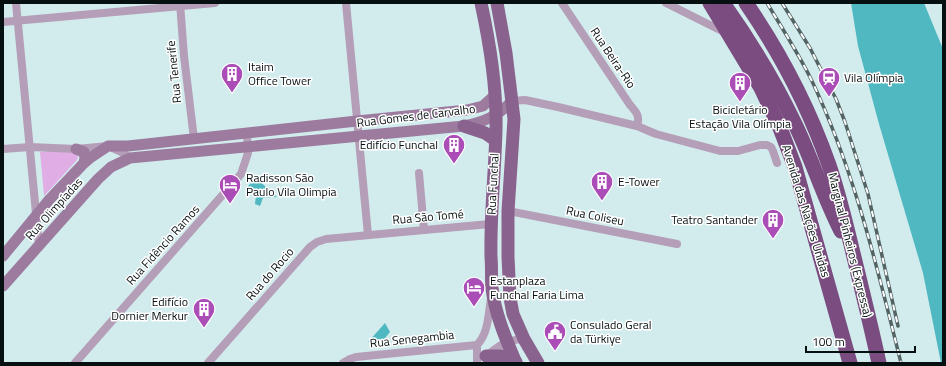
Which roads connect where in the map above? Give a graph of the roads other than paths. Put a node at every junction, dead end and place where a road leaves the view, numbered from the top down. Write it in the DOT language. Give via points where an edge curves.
graph roads {
  1 [pos="16,3"];
  2 [pos="215,3"];
  3 [pos="346,3"];
  4 [pos="481,3"];
  5 [pos="497,3"];
  6 [pos="562,3"];
  7 [pos="666,3"];
  8 [pos="710,3"];
  9 [pos="723,3"];
  10 [pos="746,3"];
  11 [pos="180,5"];
  12 [pos="18,21"];
  13 [pos="3,22"];
  14 [pos="730,35"];
  15 [pos="495,96"];
  16 [pos="512,101"];
  17 [pos="496,115"];
  18 [pos="357,121"];
  19 [pos="464,126"];
  20 [pos="637,126"];
  21 [pos="247,133"];
  22 [pos="358,137"];
  23 [pos="194,139"];
  24 [pos="495,140"];
  25 [pos="108,146"];
  26 [pos="248,146"];
  27 [pos="30,147"];
  28 [pos="3,149"];
  29 [pos="76,149"];
  30 [pos="130,158"];
  31 [pos="84,163"];
  32 [pos="777,163"];
  33 [pos="419,173"];
  34 [pos="508,211"];
  35 [pos="37,215"];
  36 [pos="490,224"];
  37 [pos="424,230"];
  38 [pos="368,235"];
  39 [pos="677,244"];
  40 [pos="39,245"];
  41 [pos="853,254"];
  42 [pos="3,256"];
  43 [pos="508,257"];
  44 [pos="3,286"];
  45 [pos="492,288"];
  46 [pos="524,339"];
  47 [pos="507,342"];
  48 [pos="478,344"];
  49 [pos="347,361"];
  50 [pos="482,361"];
  51 [pos="516,362"];
  52 [pos="75,363"];
  53 [pos="208,363"];
  54 [pos="538,363"];
  55 [pos="850,363"];
  56 [pos="879,363"];
  1 -- 12 [label="street"];
  2 -- 11 [label="street"];
  3 -- 18 [label="street"];
  4 -- 15 [label="main road, Rua Funchal"];
  5 -- 16 [label="main road, Rua Funchal"];
  6 -- 20 [label="street, Rua Beira-Rio" via="638,114"];
  7 -- 14 [label="street"];
  8 -- 14 [label="highway, Avenida das Nações Unidas"];
  9 -- 41 [label="highway" via="773,81 796,124 824,194"];
  10 -- 41 [label="highway, Marginal Pinheiros (Expressa)" via="783,62 819,137 841,204"];
  11 -- 12 [label="street"];
  11 -- 23 [label="street, Rua Tenerife"];
  12 -- 13 [label="street"];
  12 -- 27 [label="street"];
  14 -- 55 [label="highway, Avenida das Nações Unidas" via="761,88 795,167"];
  15 -- 17 [label="main road, Rua Funchal"];
  15 -- 18 [label="street, Rua Gomes de Carvalho" via="483,106 467,110"];
  16 -- 17 [label="street, Rua Gomes de Carvalho"];
  16 -- 20 [label="street" via="525,100"];
  16 -- 34 [label="main road, Rua Funchal" via="514,119"];
  17 -- 19 [label="street, Rua Gomes de Carvalho" via="480,123"];
  17 -- 24 [label="main road, Rua Funchal"];
  18 -- 21 [label="street, Rua Gomes de Carvalho"];
  18 -- 22 [label="street"];
  19 -- 22 [label="street, Rua Gomes de Carvalho"];
  19 -- 24 [label="main road" via="485,133"];
  20 -- 32 [label="street" via="656,134 720,151 738,151 767,145 771,147"];
  21 -- 23 [label="street, Rua Gomes de Carvalho"];
  21 -- 26 [label="street, Rua Fidêncio Ramos"];
  22 -- 26 [label="street, Rua Gomes de Carvalho"];
  22 -- 38 [label="street"];
  23 -- 25 [label="street, Rua Gomes de Carvalho"];
  24 -- 36 [label="main road, Rua Funchal"];
  25 -- 29 [label="street, Rua Gomes de Carvalho"];
  25 -- 30 [label="street, Rua Gomes de Carvalho" via="124,152"];
  25 -- 31 [label="street, Rua Olimpíadas"];
  26 -- 30 [label="street, Rua Gomes de Carvalho"];
  26 -- 52 [label="street, Rua Fidêncio Ramos" via="241,174"];
  27 -- 28 [label="street, Rua Gomes de Carvalho"];
  27 -- 29 [label="street, Rua Gomes de Carvalho"];
  27 -- 35 [label="street"];
  29 -- 31 [label="street" via="84,152"];
  30 -- 40 [label="street, Rua Olimpíadas" via="111,167 98,179"];
  31 -- 35 [label="street, Rua Olimpíadas"];
  33 -- 37 [label="street"];
  34 -- 39 [label="street, Rua Coliseu"];
  34 -- 43 [label="main road, Rua Funchal"];
  35 -- 40 [label="street"];
  35 -- 42 [label="street, Rua Olimpíadas"];
  36 -- 37 [label="street, Rua São Tomé"];
  36 -- 43 [label="main road" via="502,228"];
  36 -- 45 [label="main road, Rua Funchal"];
  37 -- 38 [label="street, Rua São Tomé"];
  38 -- 53 [label="street, Rua do Rocio" via="326,239 313,244"];
  40 -- 44 [label="street, Rua Olimpíadas"];
  41 -- 56 [label="highway, Marginal Pinheiros (Expressa)"];
  43 -- 46 [label="main road, Rua Funchal" via="513,314"];
  45 -- 47 [label="main road"];
  45 -- 48 [label="street, Rua Funchal" via="486,332"];
  46 -- 47 [label="street"];
  46 -- 54 [label="main road, Rua Funchal"];
  47 -- 50 [label="street"];
  47 -- 51 [label="main road"];
  48 -- 49 [label="street, Rua Senegambia"];
  48 -- 50 [label="street, Rua Funchal"];
  50 -- 51 [label="main road" via="503,356"];
}
